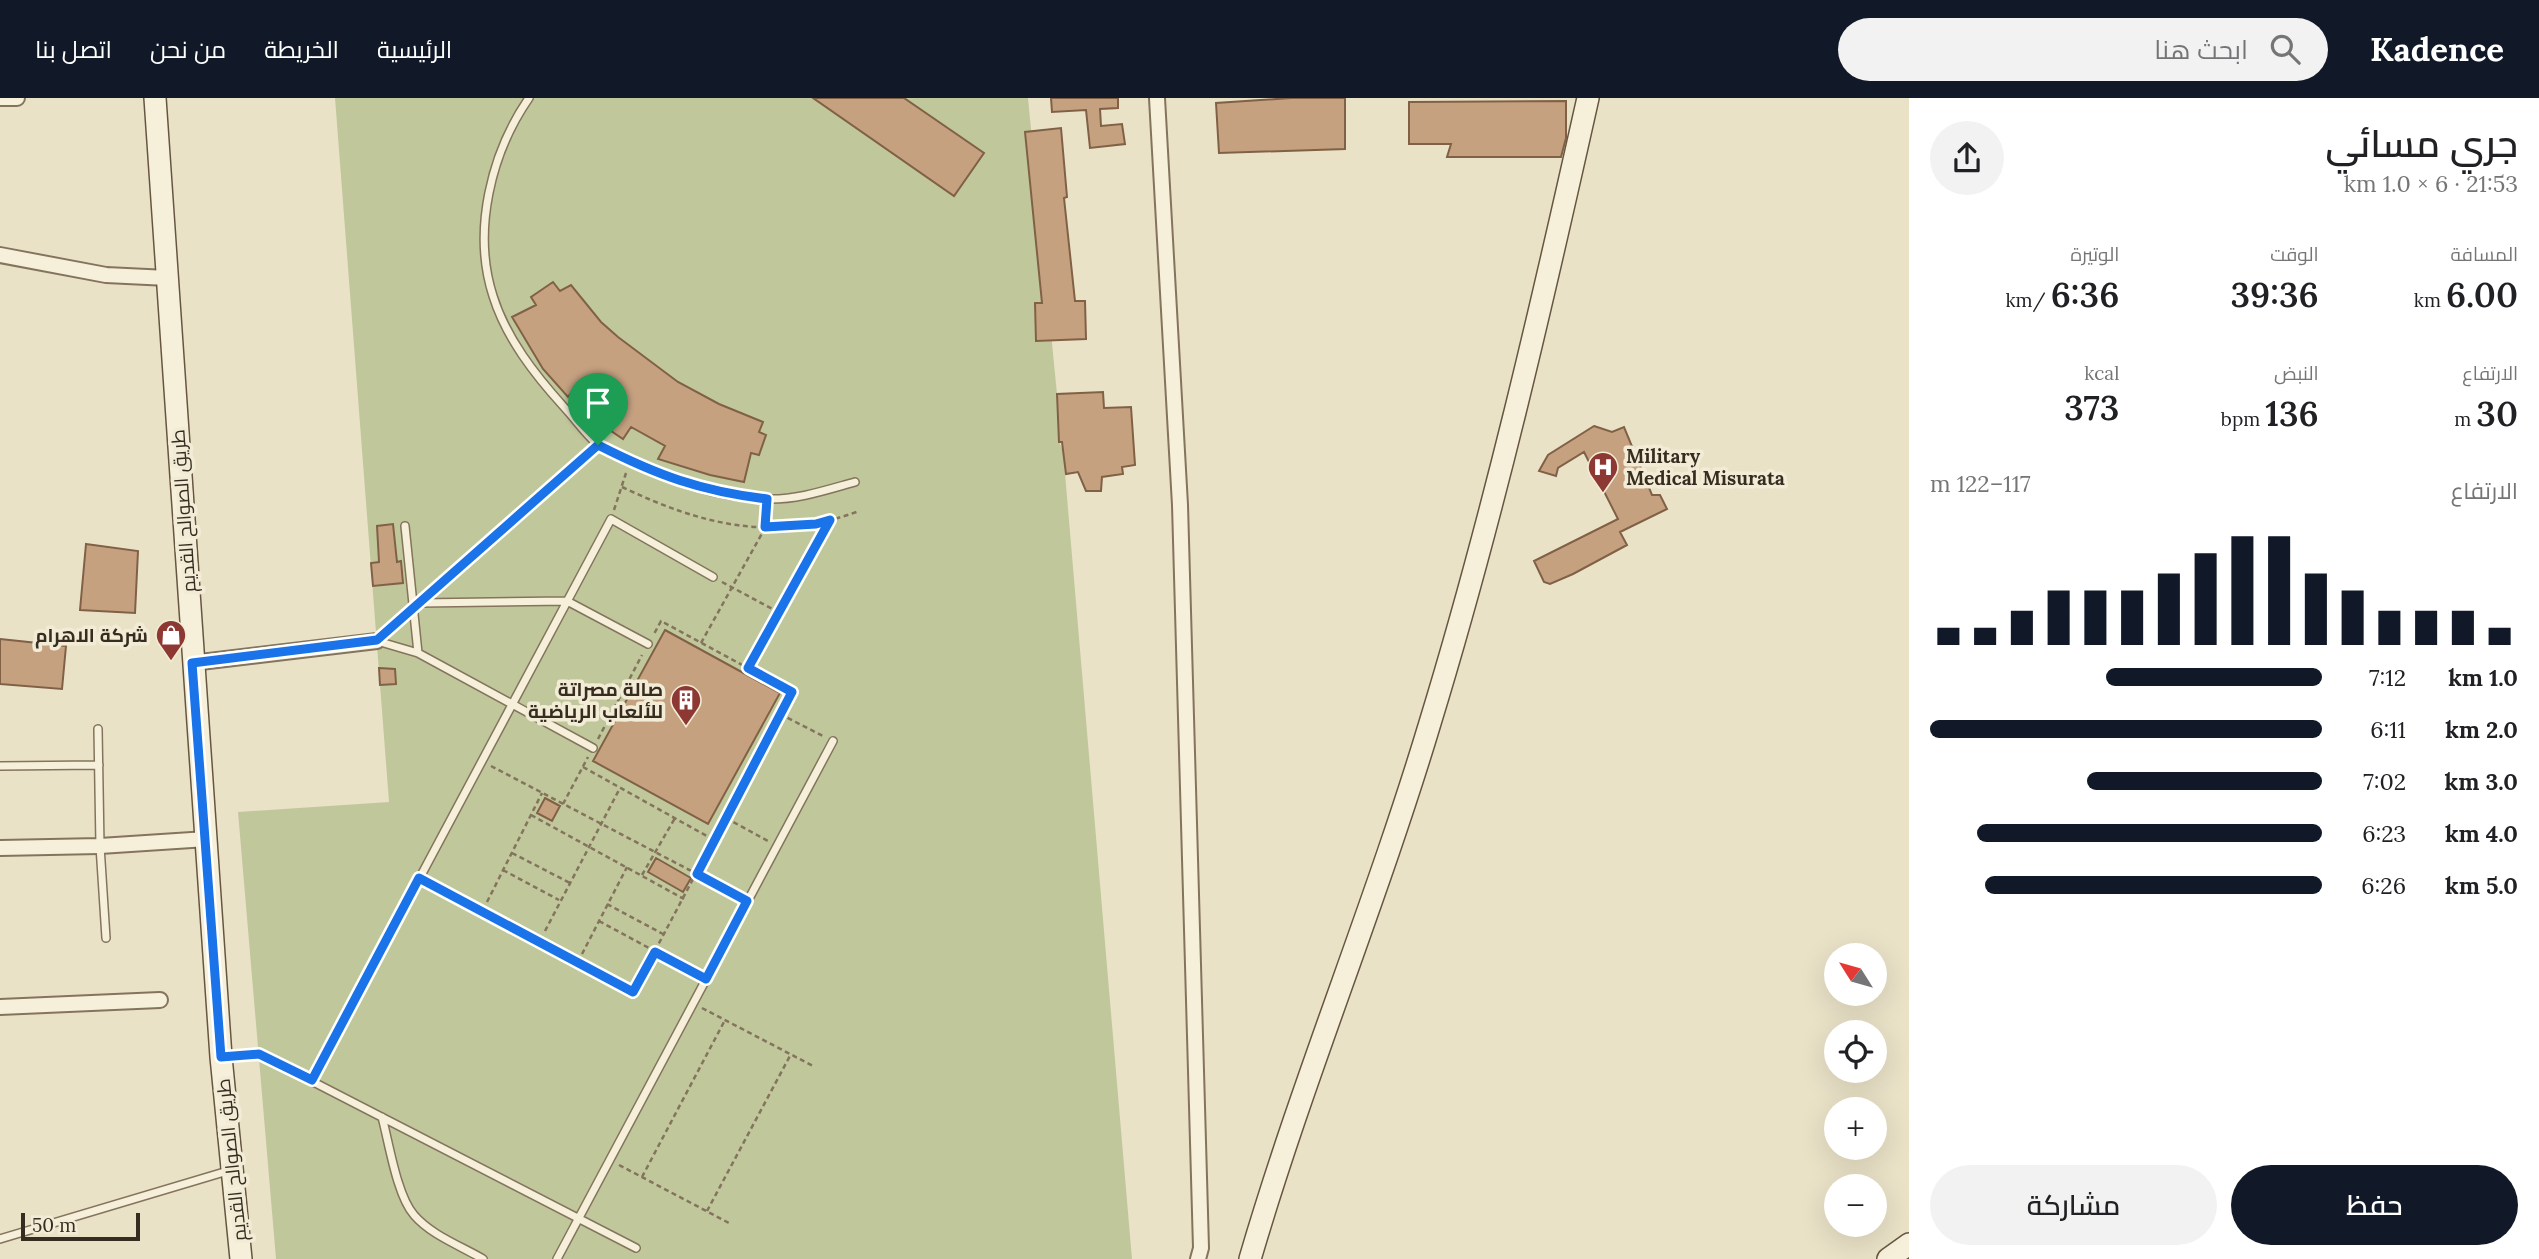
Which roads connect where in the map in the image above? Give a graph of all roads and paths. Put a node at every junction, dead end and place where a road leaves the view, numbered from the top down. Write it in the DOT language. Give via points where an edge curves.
graph roads {
  1 [pos="0,98"];
  2 [pos="17,98"];
  3 [pos="155,98"];
  4 [pos="529,98"];
  5 [pos="1157,98"];
  6 [pos="1588,98"];
  7 [pos="0,255"];
  8 [pos="168,278"];
  9 [pos="598,445"];
  10 [pos="629,461"];
  11 [pos="855,482"];
  12 [pos="622,487"];
  13 [pos="767,499"];
  14 [pos="859,511"];
  15 [pos="611,519"];
  16 [pos="830,520"];
  17 [pos="405,526"];
  18 [pos="765,527"];
  19 [pos="713,577"];
  20 [pos="732,587"];
  21 [pos="567,601"];
  22 [pos="417,605"];
  23 [pos="780,613"];
  24 [pos="377,640"];
  25 [pos="701,643"];
  26 [pos="648,645"];
  27 [pos="418,653"];
  28 [pos="192,663"];
  29 [pos="748,668"];
  30 [pos="512,704"];
  31 [pos="780,714"];
  32 [pos="99,729"];
  33 [pos="832,741"];
  34 [pos="593,748"];
  35 [pos="482,761"];
  36 [pos="99,765"];
  37 [pos="0,766"];
  38 [pos="583,768"];
  39 [pos="620,788"];
  40 [pos="542,793"];
  41 [pos="563,804"];
  42 [pos="531,815"];
  43 [pos="675,818"];
  44 [pos="726,818"];
  45 [pos="601,824"];
  46 [pos="206,839"];
  47 [pos="714,840"];
  48 [pos="777,845"];
  49 [pos="100,846"];
  50 [pos="589,846"];
  51 [pos="0,848"];
  52 [pos="655,852"];
  53 [pos="512,853"];
  54 [pos="627,867"];
  55 [pos="503,870"];
  56 [pos="697,874"];
  57 [pos="642,875"];
  58 [pos="419,878"];
  59 [pos="570,883"];
  60 [pos="684,899"];
  61 [pos="560,901"];
  62 [pos="747,901"];
  63 [pos="607,904"];
  64 [pos="482,912"];
  65 [pos="598,922"];
  66 [pos="664,935"];
  67 [pos="106,938"];
  68 [pos="539,942"];
  69 [pos="655,952"];
  70 [pos="577,962"];
  71 [pos="706,979"];
  72 [pos="633,992"];
  73 [pos="160,999"];
  74 [pos="693,1003"];
  75 [pos="0,1007"];
  76 [pos="725,1020"];
  77 [pos="791,1054"];
  78 [pos="221,1057"];
  79 [pos="815,1067"];
  80 [pos="312,1080"];
  81 [pos="382,1116"];
  82 [pos="610,1160"];
  83 [pos="232,1170"];
  84 [pos="642,1177"];
  85 [pos="707,1211"];
  86 [pos="578,1220"];
  87 [pos="729,1223"];
  88 [pos="0,1239"];
  89 [pos="1909,1244"];
  90 [pos="636,1248"];
  91 [pos="241,1259"];
  92 [pos="483,1259"];
  93 [pos="557,1259"];
  94 [pos="1198,1259"];
  95 [pos="1250,1259"];
  96 [pos="1888,1259"];
  1 -- 2 [label="street"];
  3 -- 8 [label="street, طريق الصوالح القديم"];
  4 -- 9 [label="lane" via="504,144 491,181 485,261 493,297 514,342 533,371"];
  5 -- 94 [label="street" via="1181,518"];
  6 -- 95 [label="street" via="1528,363 1467,598 1397,829"];
  7 -- 8 [label="street" via="106,275"];
  8 -- 28 [label="street, طريق الصوالح القديم"];
  9 -- 10 [label="lane"];
  9 -- 22 [label="lane"];
  10 -- 12 [label="path"];
  10 -- 13 [label="lane" via="689,485"];
  11 -- 13 [label="lane" via="800,497"];
  12 -- 15 [label="path"];
  12 -- 18 [label="path" via="703,519"];
  13 -- 18 [label="path"];
  14 -- 16 [label="path"];
  15 -- 19 [label="lane"];
  15 -- 21 [label="lane"];
  16 -- 18 [label="path"];
  16 -- 23 [label="path"];
  17 -- 22 [label="lane"];
  18 -- 20 [label="path"];
  19 -- 20 [label="path"];
  20 -- 23 [label="path"];
  20 -- 25 [label="path"];
  21 -- 22 [label="lane"];
  21 -- 26 [label="lane"];
  21 -- 30 [label="lane"];
  22 -- 24 [label="lane"];
  22 -- 27 [label="lane"];
  23 -- 29 [label="path"];
  24 -- 27 [label="lane"];
  24 -- 28 [label="street"];
  25 -- 26 [label="path" via="661,621"];
  25 -- 29 [label="path"];
  26 -- 34 [label="path"];
  27 -- 30 [label="lane"];
  28 -- 46 [label="street, طريق الصوالح القديم"];
  29 -- 31 [label="path" via="792,692"];
  30 -- 34 [label="lane"];
  30 -- 35 [label="lane"];
  31 -- 33 [label="path"];
  31 -- 44 [label="path"];
  32 -- 36 [label="lane"];
  33 -- 48 [label="lane"];
  34 -- 38 [label="path"];
  35 -- 40 [label="path"];
  35 -- 58 [label="lane"];
  36 -- 37 [label="lane"];
  36 -- 49 [label="lane"];
  38 -- 39 [label="path"];
  38 -- 41 [label="path"];
  39 -- 43 [label="path"];
  39 -- 45 [label="path"];
  40 -- 41 [label="path"];
  40 -- 42 [label="path"];
  41 -- 45 [label="path"];
  42 -- 50 [label="path"];
  42 -- 53 [label="path"];
  43 -- 47 [label="path"];
  43 -- 52 [label="path"];
  44 -- 47 [label="path"];
  44 -- 48 [label="path"];
  45 -- 50 [label="path"];
  45 -- 52 [label="path"];
  46 -- 49 [label="street"];
  46 -- 78 [label="street, طريق الصوالح القديم"];
  47 -- 56 [label="path"];
  48 -- 62 [label="lane"];
  49 -- 51 [label="street"];
  49 -- 67 [label="lane"];
  50 -- 54 [label="path"];
  50 -- 59 [label="path"];
  52 -- 56 [label="path"];
  52 -- 57 [label="path"];
  53 -- 55 [label="path"];
  53 -- 59 [label="path"];
  54 -- 57 [label="path"];
  54 -- 63 [label="path"];
  55 -- 61 [label="path"];
  55 -- 64 [label="path"];
  56 -- 60 [label="path"];
  56 -- 62 [label="path"];
  57 -- 60 [label="path"];
  58 -- 64 [label="lane"];
  58 -- 80 [label="lane"];
  59 -- 61 [label="path"];
  60 -- 66 [label="path"];
  61 -- 68 [label="path"];
  62 -- 71 [label="lane"];
  63 -- 65 [label="path"];
  63 -- 66 [label="path"];
  64 -- 68 [label="lane"];
  65 -- 69 [label="path"];
  65 -- 70 [label="path"];
  66 -- 69 [label="path"];
  68 -- 70 [label="lane"];
  69 -- 71 [label="path"];
  69 -- 72 [label="path"];
  70 -- 72 [label="lane"];
  71 -- 74 [label="lane"];
  73 -- 75 [label="street"];
  74 -- 76 [label="path"];
  74 -- 82 [label="lane"];
  76 -- 77 [label="path"];
  76 -- 84 [label="path"];
  77 -- 79 [label="path"];
  77 -- 85 [label="path"];
  78 -- 80 [label="lane" via="259,1054"];
  78 -- 83 [label="street, طريق الصوالح القديم"];
  80 -- 81 [label="lane"];
  81 -- 86 [label="lane"];
  81 -- 92 [label="lane" via="405,1203 429,1228"];
  82 -- 84 [label="path"];
  82 -- 86 [label="lane"];
  83 -- 88 [label="lane"];
  83 -- 91 [label="street, طريق الصوالح القديم"];
  84 -- 85 [label="path"];
  85 -- 87 [label="path"];
  86 -- 90 [label="lane"];
  86 -- 93 [label="lane"];
  89 -- 96 [label="street"];
}
